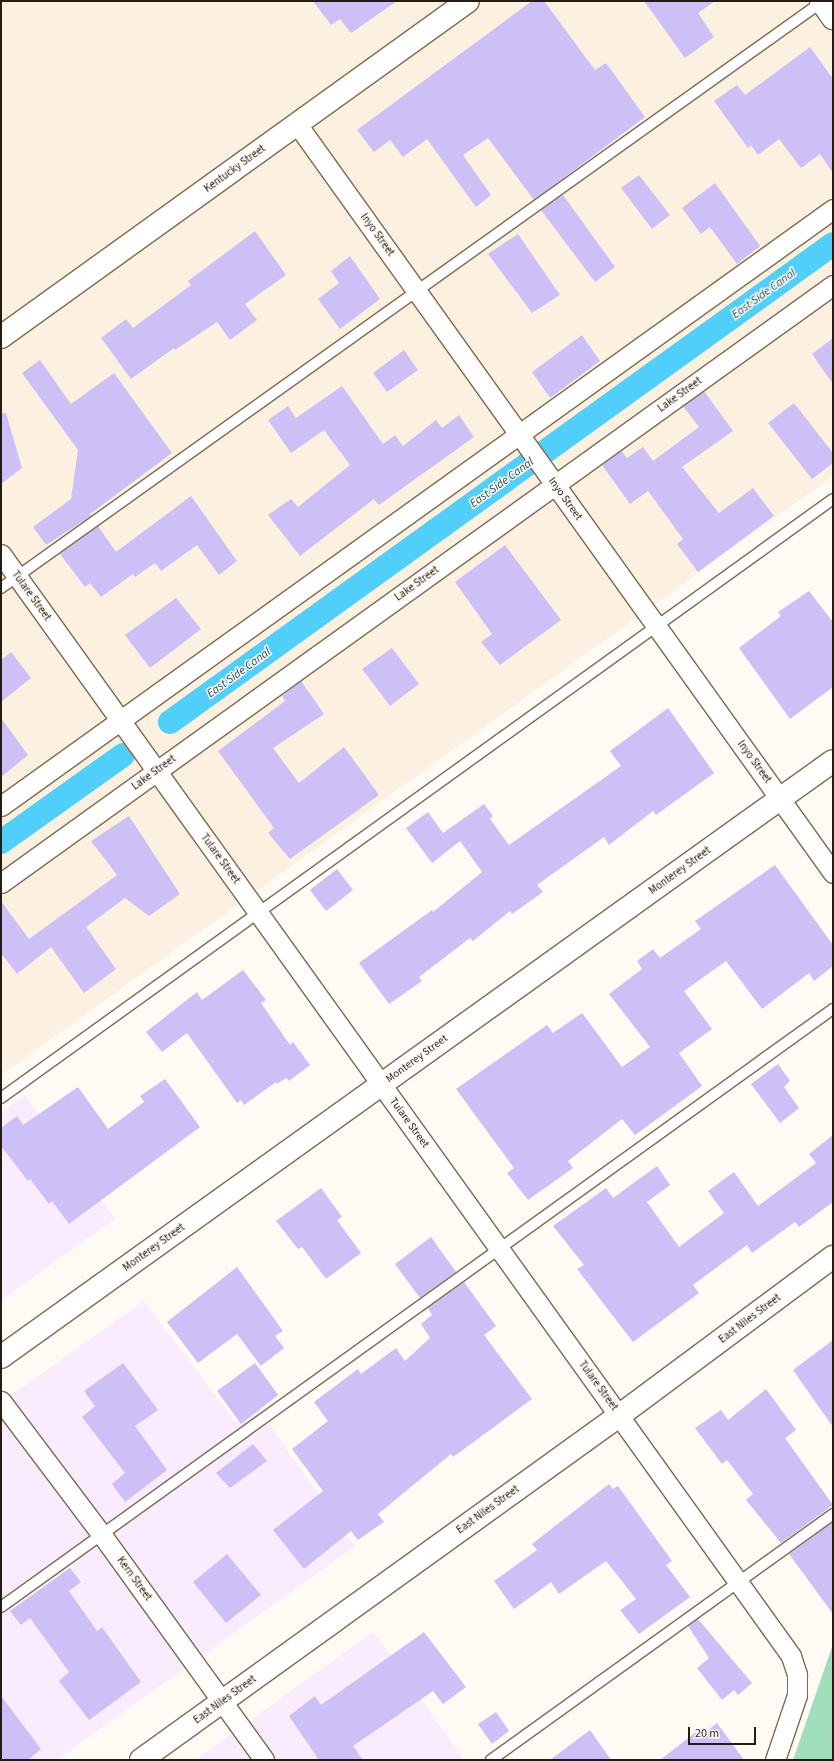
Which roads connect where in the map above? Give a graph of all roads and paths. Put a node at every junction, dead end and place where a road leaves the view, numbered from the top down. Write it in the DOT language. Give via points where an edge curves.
graph roads {
  1 [pos="468,1"];
  2 [pos="825,5"];
  3 [pos="297,124"];
  4 [pos="833,209"];
  5 [pos="833,285"];
  6 [pos="417,292"];
  7 [pos="1,337"];
  8 [pos="519,434"];
  9 [pos="555,484"];
  10 [pos="833,499"];
  11 [pos="1,554"];
  12 [pos="17,576"];
  13 [pos="1,588"];
  14 [pos="656,626"];
  15 [pos="120,721"];
  16 [pos="833,761"];
  17 [pos="157,771"];
  18 [pos="780,799"];
  19 [pos="1,806"];
  20 [pos="833,873"];
  21 [pos="1,883"];
  22 [pos="258,913"];
  23 [pos="833,1009"];
  24 [pos="382,1085"];
  25 [pos="1,1098"];
  26 [pos="499,1247"];
  27 [pos="833,1257"];
  28 [pos="1,1357"];
  29 [pos="1,1401"];
  30 [pos="620,1415"];
  31 [pos="833,1514"];
  32 [pos="102,1535"];
  33 [pos="739,1583"];
  34 [pos="1,1607"];
  35 [pos="222,1702"];
  36 [pos="141,1760"];
  37 [pos="264,1760"];
  38 [pos="490,1760"];
  39 [pos="775,1760"];
  1 -- 3 [label="main road, Kentucky Street"];
  2 -- 6 [label="lane"];
  3 -- 6 [label="street, Inyo Street"];
  3 -- 7 [label="main road, Kentucky Street"];
  4 -- 8 [label="street"];
  5 -- 9 [label="street, Lake Street"];
  6 -- 8 [label="street, Inyo Street"];
  6 -- 12 [label="lane"];
  8 -- 9 [label="street, Inyo Street"];
  8 -- 15 [label="street"];
  9 -- 14 [label="street, Inyo Street"];
  9 -- 17 [label="street, Lake Street"];
  10 -- 14 [label="lane"];
  11 -- 12 [label="street, Tulare Street"];
  12 -- 13 [label="lane"];
  12 -- 15 [label="street, Tulare Street"];
  14 -- 18 [label="street, Inyo Street"];
  14 -- 22 [label="lane"];
  15 -- 17 [label="street, Tulare Street"];
  15 -- 19 [label="street"];
  16 -- 18 [label="main road, Monterey Street"];
  17 -- 21 [label="street, Lake Street"];
  17 -- 22 [label="street, Tulare Street"];
  18 -- 20 [label="street, Inyo Street"];
  18 -- 24 [label="main road, Monterey Street"];
  22 -- 24 [label="street, Tulare Street"];
  22 -- 25 [label="lane"];
  23 -- 26 [label="lane"];
  24 -- 26 [label="street, Tulare Street"];
  24 -- 28 [label="main road, Monterey Street"];
  26 -- 30 [label="street, Tulare Street"];
  26 -- 32 [label="lane"];
  27 -- 30 [label="main road, East Niles Street"];
  29 -- 32 [label="street, Kern Street"];
  30 -- 33 [label="street, Tulare Street"];
  30 -- 35 [label="main road, East Niles Street"];
  31 -- 33 [label="lane"];
  32 -- 34 [label="lane"];
  32 -- 35 [label="street, Kern Street"];
  33 -- 38 [label="lane"];
  33 -- 39 [label="street, Tulare Street" via="791,1656 797,1675 797,1695"];
  35 -- 36 [label="main road, East Niles Street"];
  35 -- 37 [label="street, Kern Street"];
}
